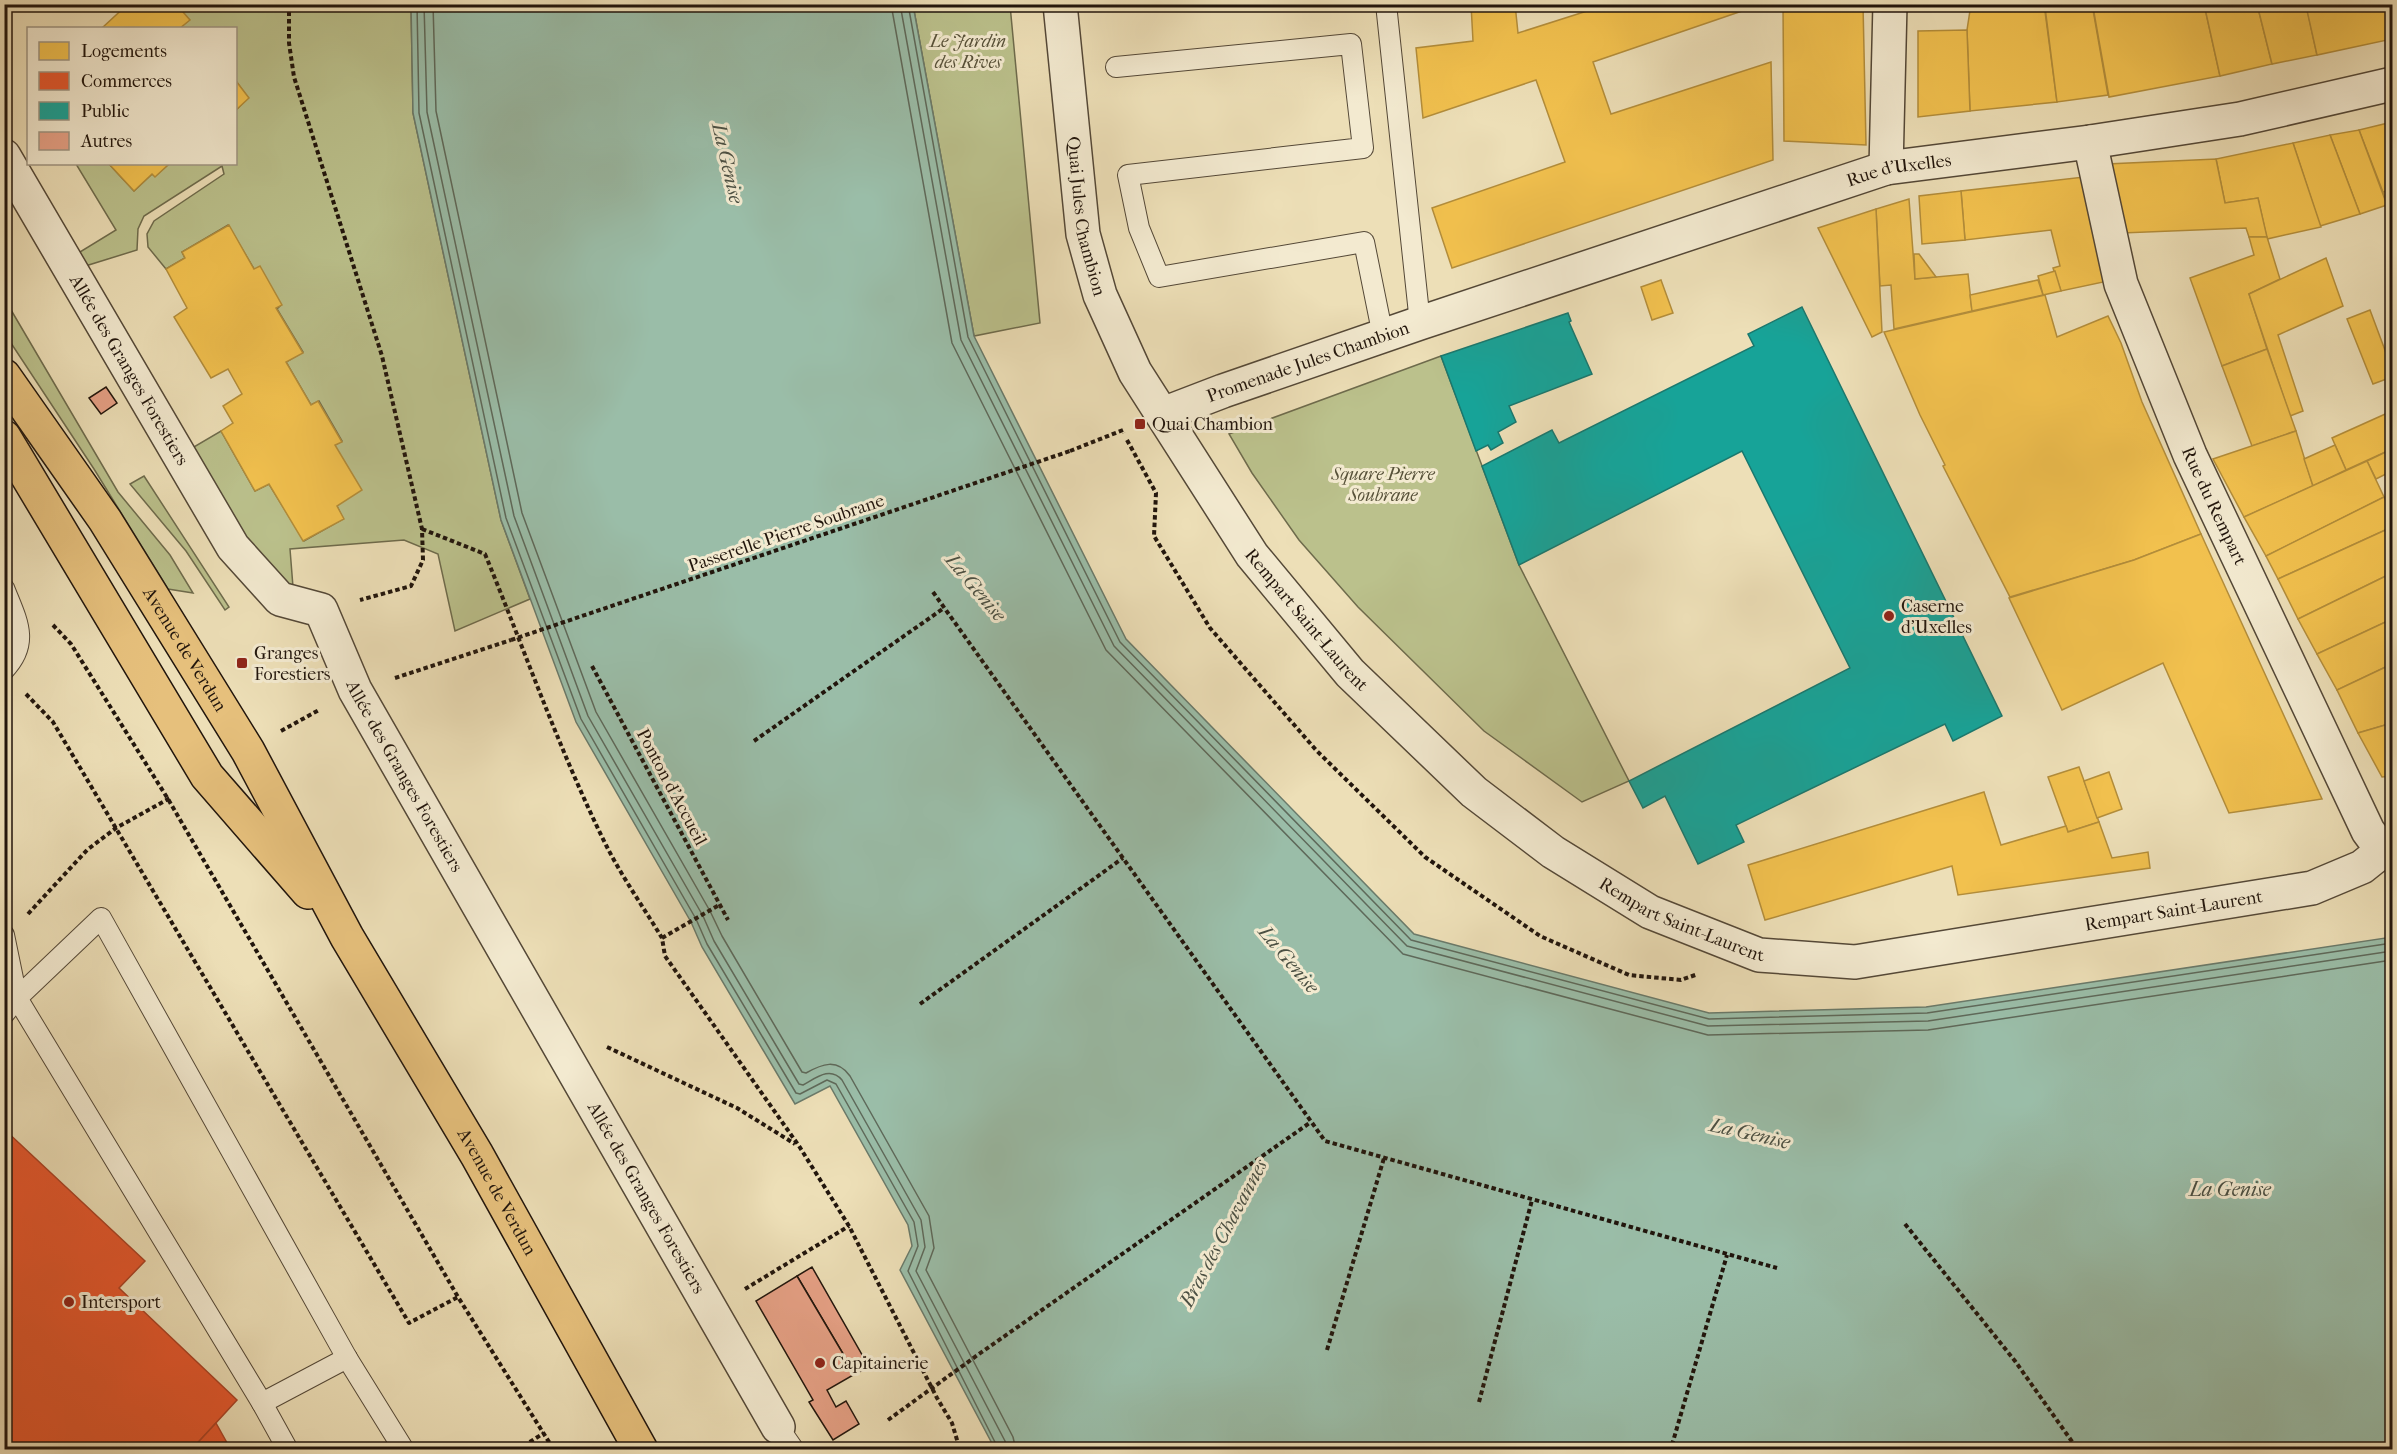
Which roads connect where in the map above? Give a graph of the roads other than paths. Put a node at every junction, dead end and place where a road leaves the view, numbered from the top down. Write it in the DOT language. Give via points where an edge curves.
graph roads {
  1 [pos="1060,4"];
  2 [pos="1386,4"];
  3 [pos="1890,4"];
  4 [pos="1116,67"];
  5 [pos="2392,84"];
  6 [pos="2090,142"];
  7 [pos="4,156"];
  8 [pos="1886,168"];
  9 [pos="1420,323"];
  10 [pos="1383,336"];
  11 [pos="4,376"];
  12 [pos="1163,414"];
  13 [pos="4,437"];
  14 [pos="4,588"];
  15 [pos="4,670"];
  16 [pos="2387,847"];
  17 [pos="5,937"];
  18 [pos="347,937"];
  19 [pos="17,998"];
  20 [pos="4,1014"];
  21 [pos="346,1358"];
  22 [pos="262,1403"];
  23 [pos="786,1438"];
  24 [pos="288,1449"];
  25 [pos="404,1449"];
  26 [pos="641,1449"];
  1 -- 12 [label="street, Quai Jules Chambion" via="1083,234 1100,295 1135,372"];
  2 -- 9 [label="lane"];
  3 -- 8 [label="street"];
  4 -- 10 [label="lane" via="1351,44 1364,148 1128,175 1139,228 1159,277 1364,242"];
  5 -- 6 [label="street, Rue d'Uxelles" via="2240,118"];
  6 -- 8 [label="street, Rue d'Uxelles"];
  6 -- 16 [label="street, Rue du Rempart" via="2121,284 2190,455 2368,831"];
  7 -- 23 [label="street, Allée des Granges Forestiers" via="232,548 280,599 321,610 355,690"];
  8 -- 9 [label="street, Rue d'Uxelles"];
  9 -- 10 [label="street, Promenade Jules Chambion"];
  10 -- 12 [label="street, Promenade Jules Chambion"];
  11 -- 18 [label="main road, Avenue de Verdun" via="105,520 248,751"];
  12 -- 16 [label="street, Rempart Saint-Laurent" via="1252,555 1350,673 1474,792 1553,852 1650,912 1759,955 1855,962 2312,888 2362,867"];
  13 -- 18 [label="main road, Avenue de Verdun" via="207,776"];
  14 -- 15 [label="lane" via="20,630 16,658"];
  17 -- 19 [label="lane"];
  18 -- 26 [label="main road, Avenue de Verdun" via="477,1155"];
  19 -- 20 [label="lane"];
  19 -- 21 [label="lane" via="101,918"];
  19 -- 22 [label="lane"];
  21 -- 22 [label="lane"];
  21 -- 25 [label="lane"];
  22 -- 24 [label="lane"];
}
